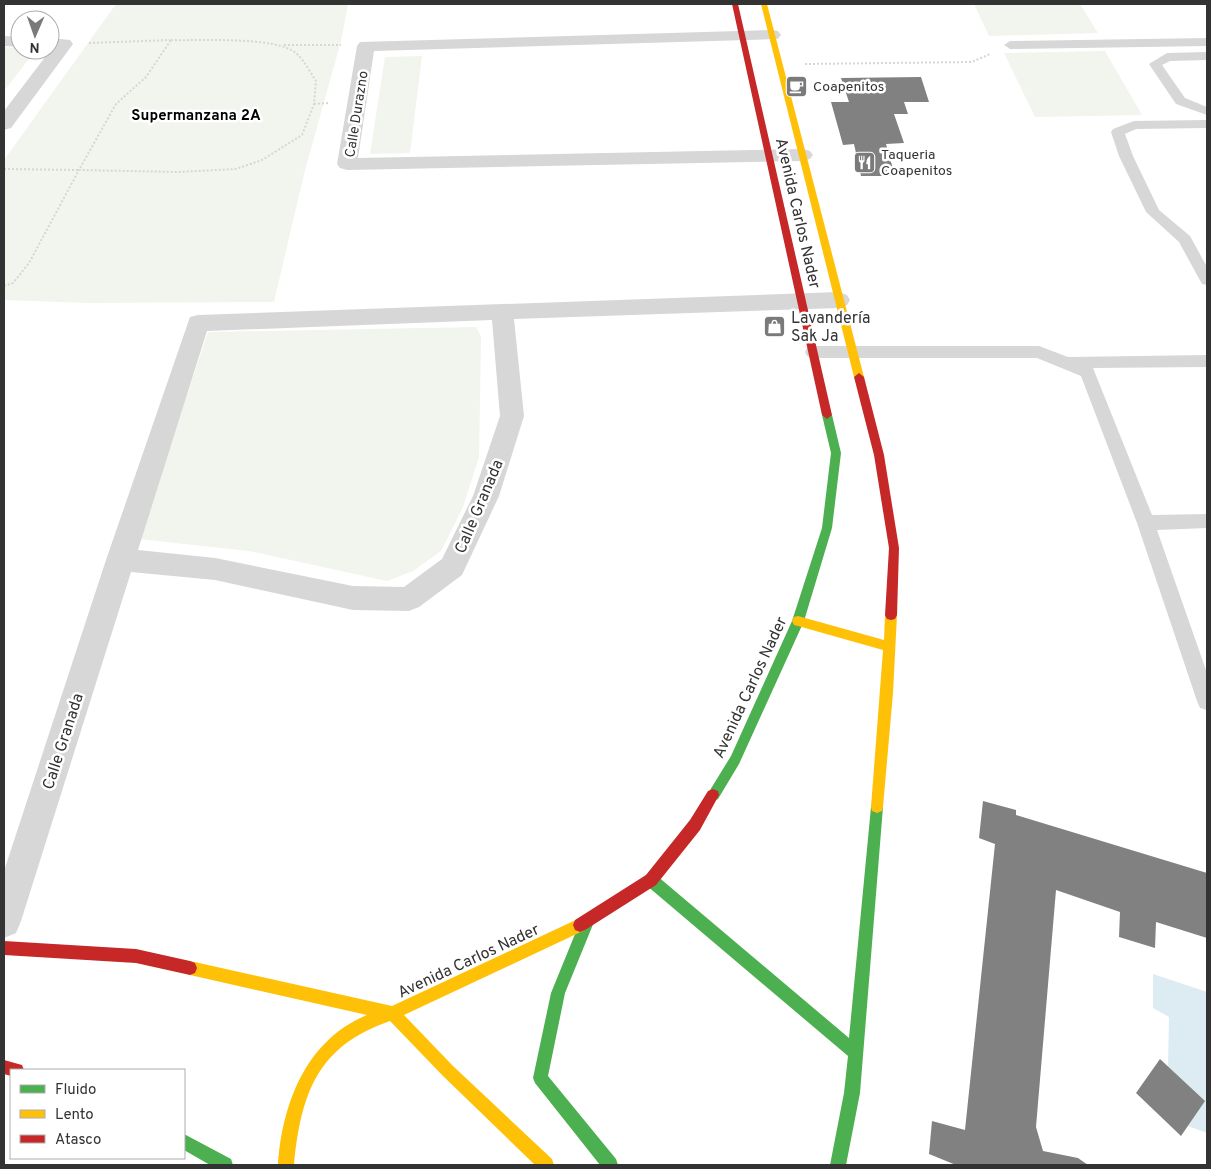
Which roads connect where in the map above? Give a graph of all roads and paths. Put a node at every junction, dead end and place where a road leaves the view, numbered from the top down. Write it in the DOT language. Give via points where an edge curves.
graph roads {
  1 [pos="735,4"];
  2 [pos="764,4"];
  3 [pos="742,35"];
  4 [pos="772,35"];
  5 [pos="171,40"];
  6 [pos="1207,42"];
  7 [pos="60,44"];
  8 [pos="282,45"];
  9 [pos="1010,45"];
  10 [pos="366,46"];
  11 [pos="1207,56"];
  12 [pos="46,60"];
  13 [pos="780,64"];
  14 [pos="1207,111"];
  15 [pos="4,124"];
  16 [pos="1207,124"];
  17 [pos="769,155"];
  18 [pos="803,155"];
  19 [pos="4,169"];
  20 [pos="79,169"];
  21 [pos="1207,280"];
  22 [pos="4,286"];
  23 [pos="802,300"];
  24 [pos="840,300"];
  25 [pos="502,311"];
  26 [pos="813,352"];
  27 [pos="853,352"];
  28 [pos="1207,361"];
  29 [pos="1067,362"];
  30 [pos="1207,521"];
  31 [pos="1146,523"];
  32 [pos="120,560"];
  33 [pos="798,621"];
  34 [pos="890,647"];
  35 [pos="1207,702"];
  36 [pos="651,880"];
  37 [pos="4,921"];
  38 [pos="587,922"];
  39 [pos="4,948"];
  40 [pos="392,1013"];
  41 [pos="856,1053"];
  42 [pos="185,1143"];
  43 [pos="225,1165"];
  44 [pos="286,1165"];
  45 [pos="546,1165"];
  46 [pos="610,1165"];
  47 [pos="838,1165"];
  1 -- 3 [label="street, Avenida Carlos Nader"];
  2 -- 4 [label="street, Avenida Carlos Nader"];
  3 -- 4 [label="street"];
  3 -- 10 [label="street"];
  3 -- 17 [label="street, Avenida Carlos Nader"];
  4 -- 13 [label="street, Avenida Carlos Nader"];
  5 -- 7 [label="path"];
  5 -- 8 [label="path"];
  5 -- 20 [label="path" via="146,77 116,104"];
  6 -- 9 [label="lane"];
  8 -- 10 [label="path"];
  8 -- 20 [label="path" via="296,53 316,81 314,104 302,135 276,152 236,169 178,172"];
  9 -- 13 [label="path" via="972,62"];
  10 -- 17 [label="street, Calle Durazno" via="347,164"];
  11 -- 14 [label="lane" via="1167,57 1155,64 1180,101"];
  12 -- 15 [label="street"];
  13 -- 18 [label="street, Avenida Carlos Nader"];
  16 -- 21 [label="lane" via="1134,125 1118,132 1153,212 1185,238"];
  17 -- 18 [label="street, Calle Durazno"];
  17 -- 23 [label="street, Avenida Carlos Nader"];
  18 -- 24 [label="street, Avenida Carlos Nader"];
  19 -- 20 [label="path"];
  20 -- 22 [label="path" via="29,263 13,283"];
  23 -- 24 [label="street, Calle Granada"];
  23 -- 25 [label="street, Calle Granada"];
  23 -- 26 [label="street, Avenida Carlos Nader"];
  24 -- 27 [label="street, Avenida Carlos Nader"];
  25 -- 32 [label="street, Calle Granada" via="198,323"];
  25 -- 32 [label="street, Calle Granada" via="512,416 486,496 452,567 409,599 353,598 215,569"];
  26 -- 27 [label="lane"];
  26 -- 33 [label="street, Avenida Carlos Nader" via="836,453 828,528"];
  27 -- 29 [label="lane" via="1039,352"];
  27 -- 34 [label="street, Avenida Carlos Nader" via="879,455 894,548"];
  28 -- 29 [label="lane"];
  29 -- 31 [label="lane" via="1088,372"];
  30 -- 31 [label="lane"];
  31 -- 35 [label="lane"];
  32 -- 37 [label="street, Calle Granada"];
  33 -- 34 [label="street"];
  33 -- 36 [label="street, Avenida Carlos Nader" via="735,760 695,825"];
  34 -- 41 [label="street, Avenida Carlos Nader"];
  36 -- 38 [label="street, Avenida Carlos Nader"];
  36 -- 41 [label="street"];
  38 -- 40 [label="street, Avenida Carlos Nader"];
  38 -- 46 [label="street" via="558,993 540,1078"];
  39 -- 40 [label="street" via="136,956"];
  40 -- 44 [label="street, Avenida Carlos Nader" via="367,1021 342,1036 321,1056 303,1083 291,1112 285,1144"];
  40 -- 45 [label="street"];
  41 -- 47 [label="street, Avenida Carlos Nader"];
  42 -- 43 [label="street"];
}
